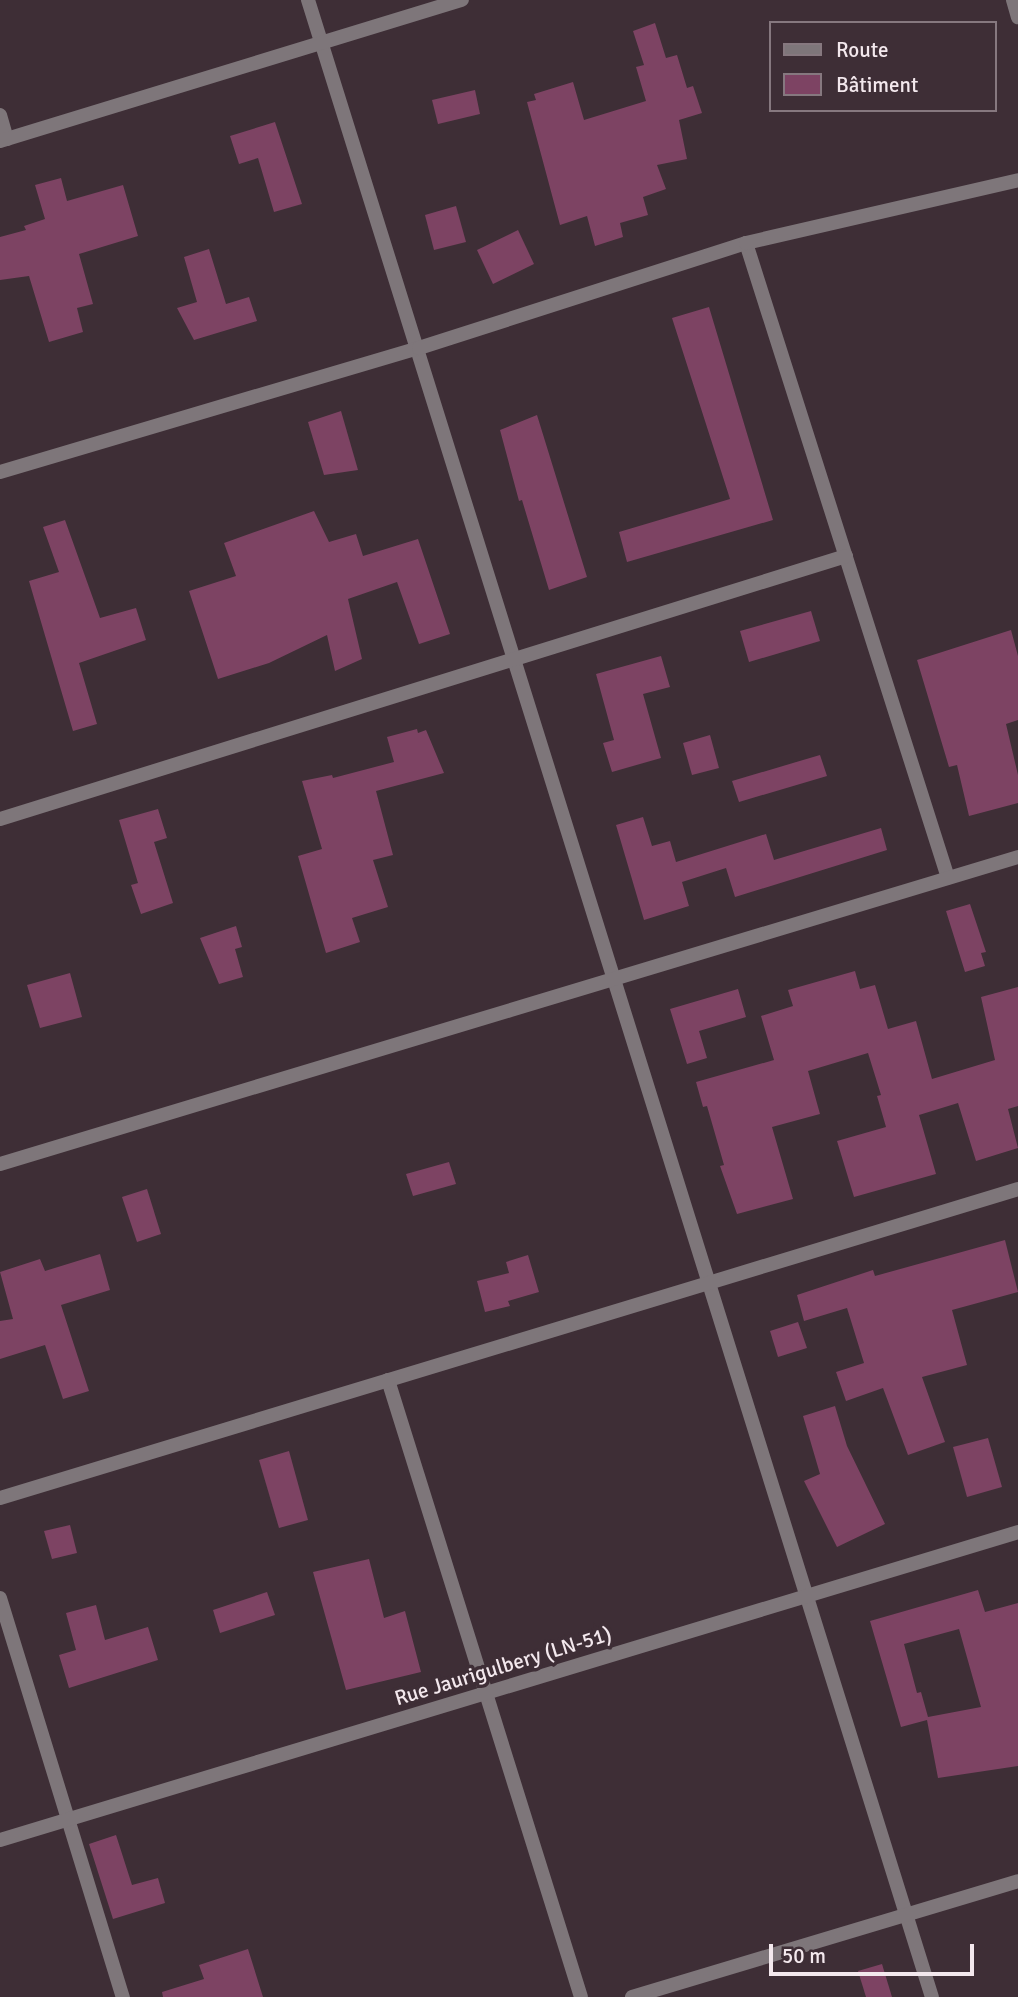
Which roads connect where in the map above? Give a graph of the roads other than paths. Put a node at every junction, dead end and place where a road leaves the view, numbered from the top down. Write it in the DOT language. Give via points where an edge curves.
graph roads {
  1 [pos="308,0"];
  2 [pos="462,0"];
  3 [pos="1013,0"];
  4 [pos="1018,17"];
  5 [pos="324,42"];
  6 [pos="0,115"];
  7 [pos="4,140"];
  8 [pos="1018,180"];
  9 [pos="746,243"];
  10 [pos="419,348"];
  11 [pos="0,472"];
  12 [pos="846,556"];
  13 [pos="516,659"];
  14 [pos="0,819"];
  15 [pos="1018,857"];
  16 [pos="948,878"];
  17 [pos="615,979"];
  18 [pos="0,1164"];
  19 [pos="1018,1189"];
  20 [pos="710,1283"];
  21 [pos="388,1380"];
  22 [pos="0,1498"];
  23 [pos="1018,1532"];
  24 [pos="807,1596"];
  25 [pos="0,1598"];
  26 [pos="486,1693"];
  27 [pos="68,1819"];
  28 [pos="0,1840"];
  29 [pos="1018,1881"];
  30 [pos="906,1914"];
  31 [pos="123,1997"];
  32 [pos="581,1997"];
  33 [pos="632,1997"];
  34 [pos="932,1997"];
  1 -- 5 [label="street"];
  2 -- 5 [label="street"];
  3 -- 4 [label="street"];
  5 -- 7 [label="street"];
  5 -- 10 [label="street"];
  6 -- 7 [label="street"];
  8 -- 9 [label="street"];
  9 -- 10 [label="street"];
  9 -- 12 [label="street"];
  10 -- 11 [label="street"];
  10 -- 13 [label="street"];
  12 -- 13 [label="street"];
  12 -- 16 [label="street"];
  13 -- 14 [label="street"];
  13 -- 17 [label="street"];
  15 -- 16 [label="street"];
  16 -- 17 [label="street"];
  17 -- 18 [label="street"];
  17 -- 20 [label="street"];
  19 -- 20 [label="street"];
  20 -- 21 [label="street"];
  20 -- 24 [label="street"];
  21 -- 22 [label="street"];
  21 -- 26 [label="street"];
  23 -- 24 [label="street, Rue Jaurigulbery (LN-51)"];
  24 -- 26 [label="street, Rue Jaurigulbery (LN-51)"];
  24 -- 30 [label="street"];
  25 -- 27 [label="street"];
  26 -- 27 [label="street, Rue Jaurigulbery (LN-51)"];
  26 -- 32 [label="street"];
  27 -- 28 [label="street, Rue Jaurigulbery (LN-51)"];
  27 -- 31 [label="street"];
  29 -- 30 [label="street"];
  30 -- 33 [label="street"];
  30 -- 34 [label="street"];
}
